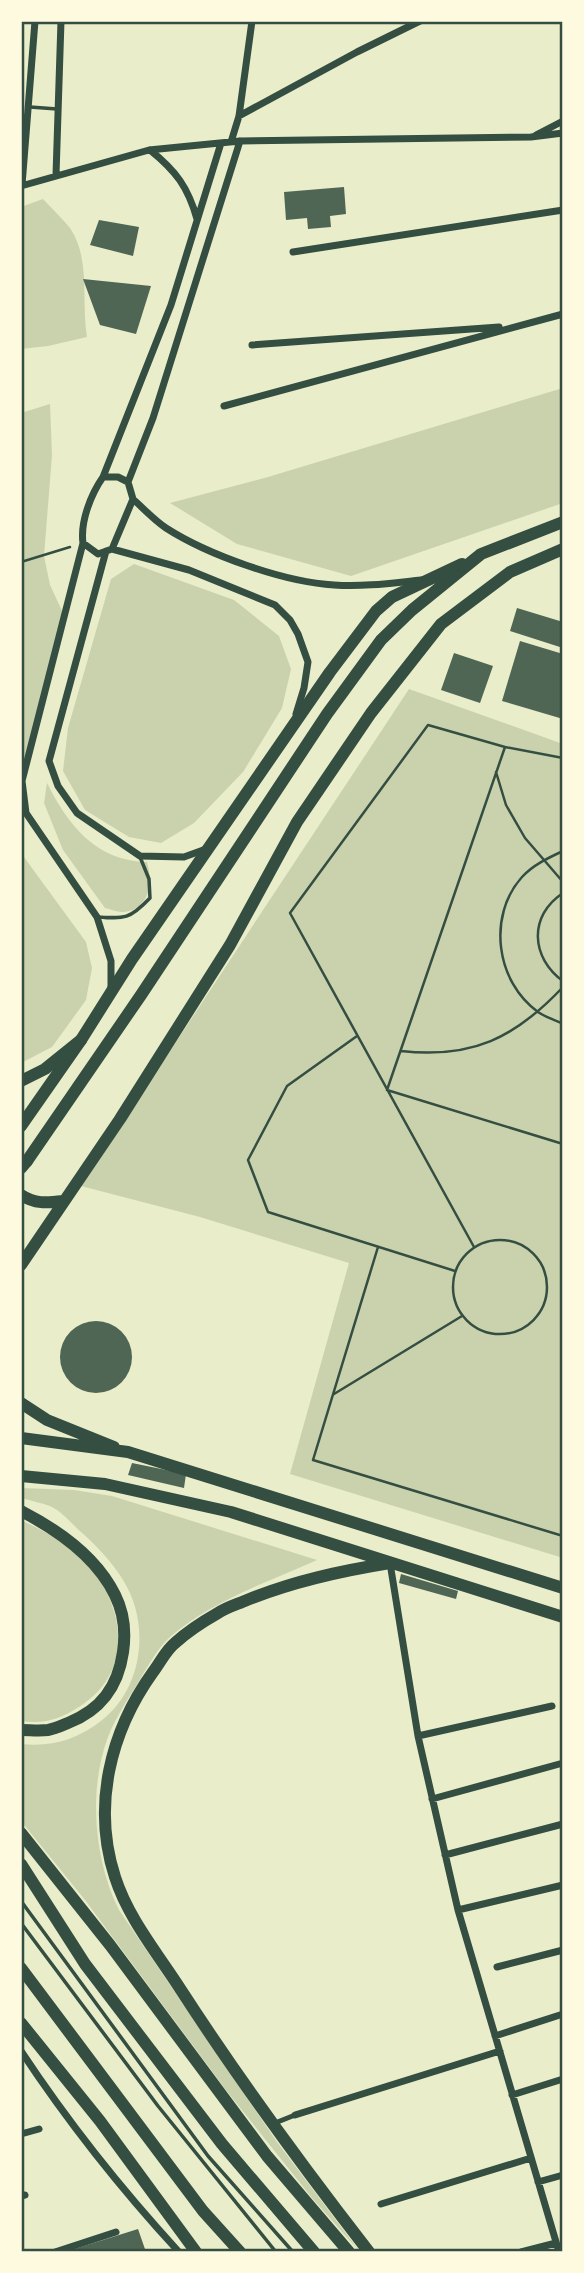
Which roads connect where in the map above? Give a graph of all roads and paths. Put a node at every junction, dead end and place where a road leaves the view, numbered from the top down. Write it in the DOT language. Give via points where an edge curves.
graph roads {
  1 [pos="36,21"];
  2 [pos="61,21"];
  3 [pos="252,21"];
  4 [pos="420,21"];
  5 [pos="29,107"];
  6 [pos="59,109"];
  7 [pos="239,116"];
  8 [pos="563,121"];
  9 [pos="563,133"];
  10 [pos="531,137"];
  11 [pos="240,141"];
  12 [pos="231,142"];
  13 [pos="221,143"];
  14 [pos="149,150"];
  15 [pos="56,175"];
  16 [pos="22,186"];
  17 [pos="563,210"];
  18 [pos="197,221"];
  19 [pos="293,252"];
  20 [pos="563,314"];
  21 [pos="517,326"];
  22 [pos="251,345"];
  23 [pos="224,406"];
  24 [pos="103,477"];
  25 [pos="128,482"];
  26 [pos="133,499"];
  27 [pos="563,522"];
  28 [pos="83,543"];
  29 [pos="109,550"];
  30 [pos="563,550"];
  31 [pos="472,561"];
  32 [pos="21,562"];
  33 [pos="425,579"];
  34 [pos="291,729"];
  35 [pos="505,747"];
  36 [pos="563,758"];
  37 [pos="496,772"];
  38 [pos="210,848"];
  39 [pos="563,852"];
  40 [pos="140,856"];
  41 [pos="544,859"];
  42 [pos="563,882"];
  43 [pos="563,894"];
  44 [pos="97,917"];
  45 [pos="563,981"];
  46 [pos="563,987"];
  47 [pos="111,991"];
  48 [pos="539,1012"];
  49 [pos="563,1024"];
  50 [pos="357,1036"];
  51 [pos="81,1040"];
  52 [pos="401,1051"];
  53 [pos="21,1081"];
  54 [pos="387,1090"];
  55 [pos="21,1126"];
  56 [pos="563,1144"];
  57 [pos="24,1164"];
  58 [pos="21,1195"];
  59 [pos="63,1201"];
  60 [pos="379,1247"];
  61 [pos="474,1247"];
  62 [pos="21,1265"];
  63 [pos="455,1271"];
  64 [pos="462,1316"];
  65 [pos="334,1394"];
  66 [pos="21,1403"];
  67 [pos="21,1438"];
  68 [pos="128,1452"];
  69 [pos="21,1476"];
  70 [pos="21,1511"];
  71 [pos="563,1536"];
  72 [pos="390,1563"];
  73 [pos="563,1588"];
  74 [pos="563,1617"];
  75 [pos="552,1706"];
  76 [pos="21,1730"];
  77 [pos="418,1736"];
  78 [pos="563,1763"];
  79 [pos="432,1799"];
  80 [pos="563,1824"];
  81 [pos="21,1833"];
  82 [pos="445,1854"];
  83 [pos="21,1864"];
  84 [pos="563,1885"];
  85 [pos="21,1901"];
  86 [pos="458,1910"];
  87 [pos="21,1923"];
  88 [pos="563,1950"];
  89 [pos="497,1967"];
  90 [pos="21,1968"];
  91 [pos="563,2014"];
  92 [pos="21,2023"];
  93 [pos="495,2036"];
  94 [pos="21,2051"];
  95 [pos="500,2051"];
  96 [pos="563,2079"];
  97 [pos="512,2095"];
  98 [pos="295,2115"];
  99 [pos="273,2124"];
  100 [pos="39,2129"];
  101 [pos="21,2134"];
  102 [pos="531,2158"];
  103 [pos="563,2175"];
  104 [pos="538,2182"];
  105 [pos="381,2204"];
  106 [pos="116,2232"];
  107 [pos="556,2243"];
  108 [pos="55,2252"];
  109 [pos="179,2252"];
  110 [pos="196,2252"];
  111 [pos="240,2252"];
  112 [pos="276,2252"];
  113 [pos="293,2252"];
  114 [pos="314,2252"];
  115 [pos="349,2252"];
  116 [pos="369,2252"];
  117 [pos="521,2252"];
  118 [pos="559,2252"];
  1 -- 5 [label="street"];
  2 -- 6 [label="street"];
  3 -- 7 [label="street"];
  4 -- 7 [label="street"];
  5 -- 6 [label="lane"];
  5 -- 16 [label="street"];
  6 -- 15 [label="street"];
  7 -- 12 [label="street"];
  8 -- 10 [label="street"];
  9 -- 10 [label="street"];
  10 -- 11 [label="street"];
  11 -- 12 [label="street"];
  11 -- 25 [label="street" via="153,418"];
  12 -- 13 [label="street"];
  13 -- 14 [label="street"];
  13 -- 18 [label="street"];
  14 -- 15 [label="street"];
  14 -- 18 [label="street" via="181,181 191,196"];
  15 -- 16 [label="street"];
  17 -- 19 [label="street"];
  18 -- 24 [label="street" via="171,305"];
  20 -- 21 [label="street"];
  21 -- 22 [label="street"];
  21 -- 23 [label="street"];
  24 -- 25 [label="street"];
  24 -- 28 [label="street" via="81,530"];
  25 -- 26 [label="street"];
  26 -- 29 [label="street"];
  26 -- 33 [label="street" via="166,528 222,556 275,573 331,585"];
  27 -- 31 [label="main road"];
  28 -- 29 [label="street" via="98,554"];
  28 -- 32 [label="path"];
  28 -- 44 [label="street" via="22,781 26,813"];
  29 -- 34 [label="street" via="189,570 275,604 298,634 307,662"];
  29 -- 40 [label="street" via="49,761 58,786 76,813"];
  30 -- 59 [label="main road" via="510,572 441,624 371,713 297,822 230,946"];
  31 -- 33 [label="main road"];
  31 -- 57 [label="main road" via="381,640"];
  33 -- 34 [label="main road" via="376,611"];
  34 -- 38 [label="main road"];
  35 -- 36 [label="path"];
  35 -- 37 [label="path"];
  35 -- 50 [label="path" via="428,725 290,913"];
  37 -- 41 [label="path" via="506,805"];
  37 -- 52 [label="path"];
  38 -- 40 [label="street" via="184,857"];
  38 -- 47 [label="main road"];
  39 -- 41 [label="path"];
  40 -- 44 [label="lane" via="150,898 123,919"];
  41 -- 42 [label="path"];
  41 -- 48 [label="path" via="521,878 506,903 499,933 503,964 517,991"];
  43 -- 45 [label="path" via="544,913 538,946 543,961"];
  44 -- 47 [label="street" via="111,961"];
  46 -- 48 [label="path"];
  47 -- 51 [label="main road"];
  48 -- 49 [label="path"];
  48 -- 52 [label="path" via="504,1036 465,1050"];
  50 -- 54 [label="path"];
  50 -- 60 [label="path" via="287,1086 248,1160 268,1212"];
  51 -- 53 [label="main road"];
  51 -- 55 [label="main road"];
  52 -- 54 [label="path"];
  54 -- 56 [label="path"];
  54 -- 61 [label="path"];
  58 -- 59 [label="main road" via="41,1203"];
  59 -- 62 [label="main road"];
  60 -- 63 [label="path"];
  60 -- 65 [label="path"];
  61 -- 63 [label="path"];
  61 -- 64 [label="path" via="504,1239 519,1243 542,1264 547,1294 532,1321 504,1334 474,1326"];
  63 -- 64 [label="path" via="452,1286"];
  64 -- 65 [label="path"];
  65 -- 71 [label="path" via="313,1460"];
  66 -- 68 [label="main road" via="47,1420"];
  67 -- 68 [label="main road"];
  68 -- 73 [label="main road"];
  69 -- 72 [label="main road" via="105,1484 231,1512"];
  70 -- 76 [label="main road" via="51,1527 95,1565 115,1595 124,1642 117,1682 103,1702 83,1717 51,1730"];
  72 -- 74 [label="main road"];
  72 -- 77 [label="street"];
  72 -- 99 [label="main road" via="282,1586 220,1611 173,1644 121,1727 108,1771 107,1848 125,1902"];
  75 -- 77 [label="street"];
  77 -- 79 [label="street"];
  78 -- 79 [label="street"];
  79 -- 82 [label="street"];
  80 -- 82 [label="street"];
  81 -- 115 [label="main road" via="267,2156"];
  82 -- 86 [label="street"];
  83 -- 114 [label="main road" via="85,1964 222,2144"];
  84 -- 86 [label="street"];
  85 -- 113 [label="lane" via="208,2156"];
  86 -- 93 [label="street"];
  87 -- 112 [label="lane" via="158,2106"];
  88 -- 89 [label="street"];
  90 -- 111 [label="main road" via="195,2201"];
  91 -- 93 [label="street"];
  92 -- 110 [label="main road" via="100,2120"];
  93 -- 95 [label="street"];
  94 -- 109 [label="street" via="51,2096"];
  95 -- 97 [label="street"];
  95 -- 98 [label="street"];
  96 -- 97 [label="street"];
  97 -- 102 [label="street"];
  98 -- 99 [label="street"];
  99 -- 116 [label="main road"];
  100 -- 101 [label="street"];
  102 -- 104 [label="street"];
  102 -- 105 [label="street"];
  103 -- 104 [label="street"];
  104 -- 107 [label="street"];
  106 -- 108 [label="street"];
  107 -- 117 [label="street"];
  107 -- 118 [label="street"];
}
